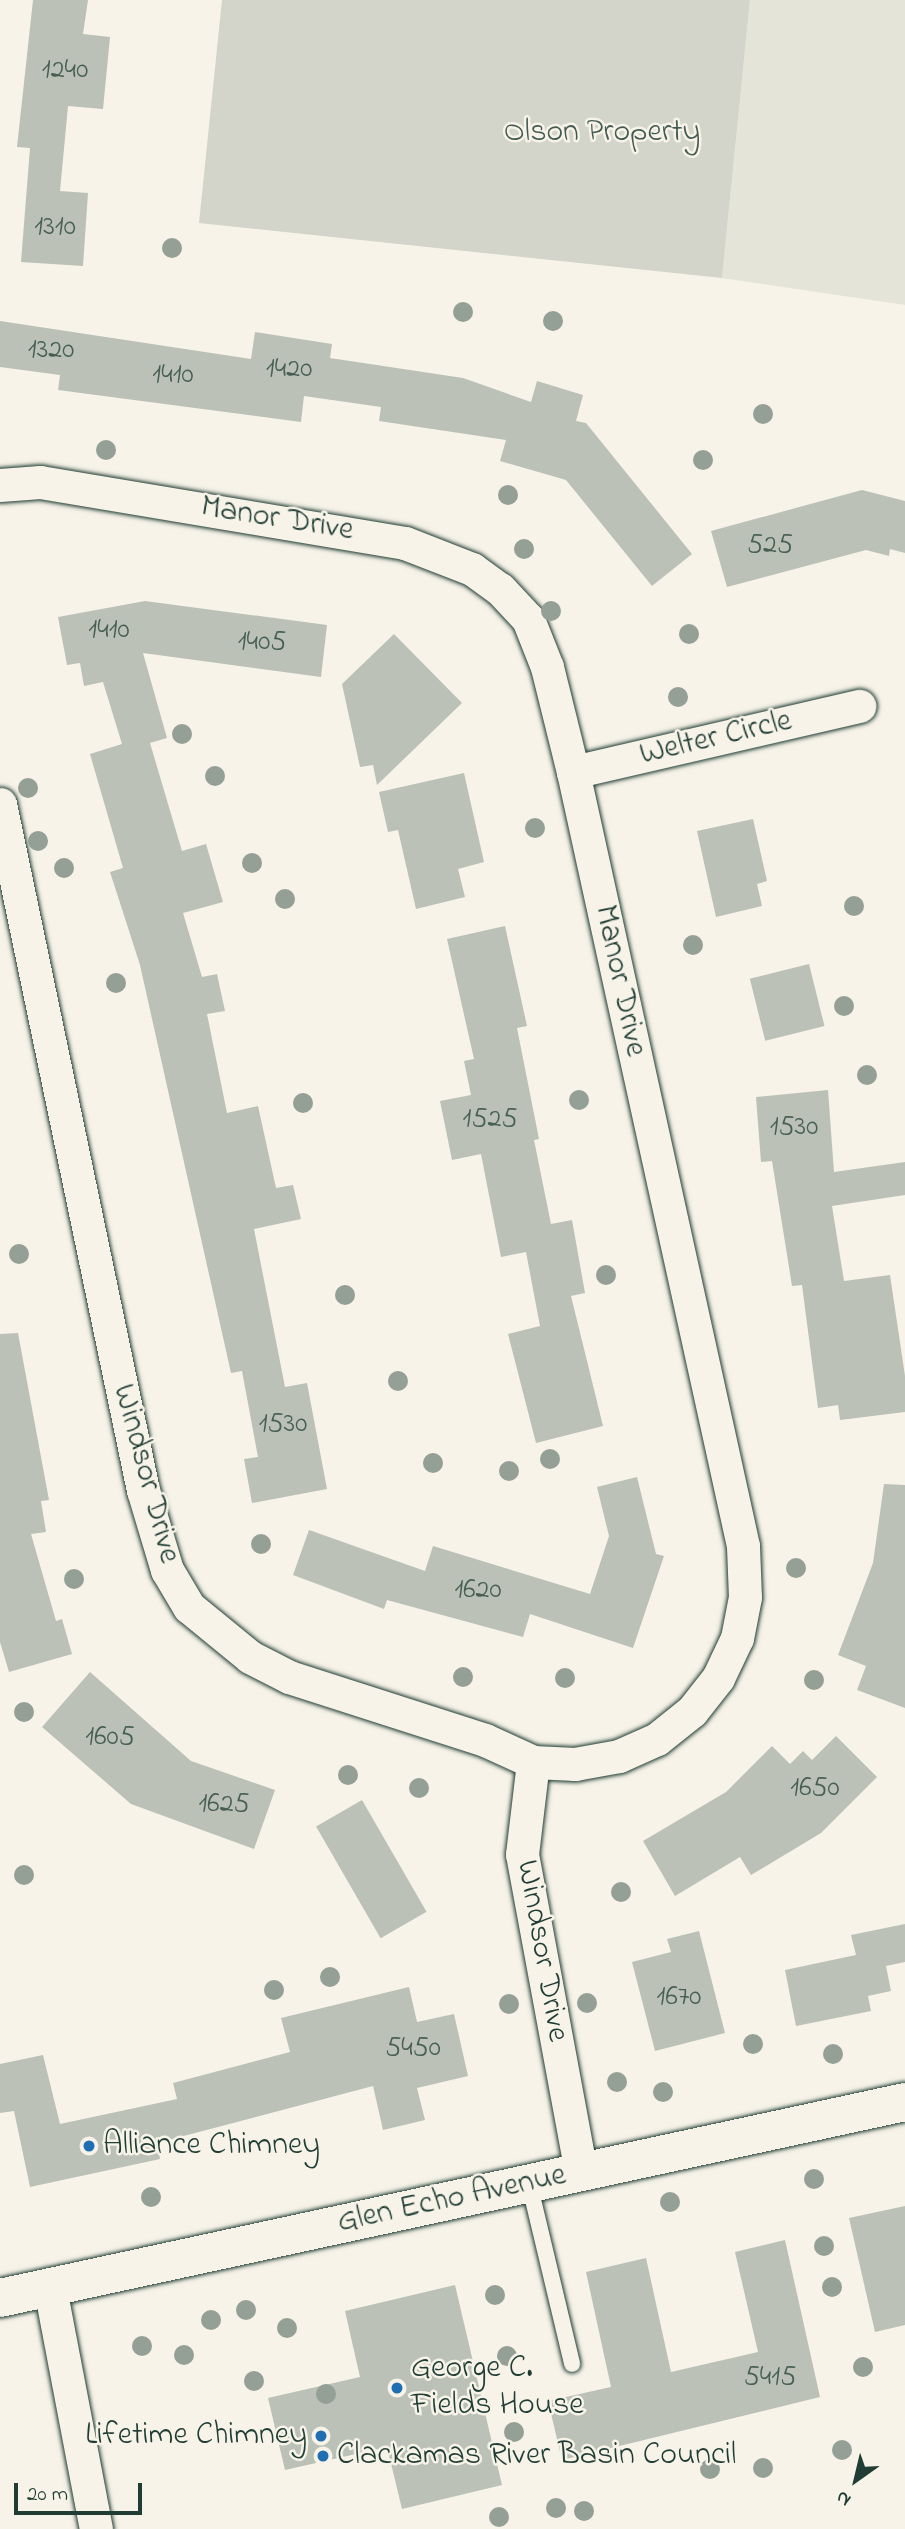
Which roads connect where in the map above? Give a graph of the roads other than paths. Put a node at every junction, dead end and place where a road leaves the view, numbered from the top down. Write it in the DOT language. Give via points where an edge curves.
graph roads {
  1 [pos="0,485"];
  2 [pos="859,706"];
  3 [pos="573,772"];
  4 [pos="0,804"];
  5 [pos="533,1762"];
  6 [pos="905,2102"];
  7 [pos="581,2171"];
  8 [pos="529,2183"];
  9 [pos="50,2288"];
  10 [pos="0,2298"];
  11 [pos="572,2364"];
  12 [pos="96,2529"];
  1 -- 3 [label="street, Manor Drive" via="40,482 360,532 440,553 472,569 500,589 528,619 547,667"];
  2 -- 3 [label="street, Welter Circle"];
  3 -- 5 [label="street, Manor Drive" via="743,1546 745,1597 737,1638 718,1678 692,1711 657,1739 619,1756 575,1764"];
  4 -- 5 [label="street, Windsor Drive" via="143,1490 167,1570 189,1607 250,1657 289,1677 485,1740"];
  5 -- 7 [label="street, Windsor Drive" via="522,1854"];
  6 -- 7 [label="street, Glen Echo Avenue"];
  7 -- 8 [label="street, Glen Echo Avenue"];
  8 -- 9 [label="street, Glen Echo Avenue"];
  8 -- 11 [label="lane"];
  9 -- 10 [label="street, Glen Echo Avenue"];
  9 -- 12 [label="street"];
}
